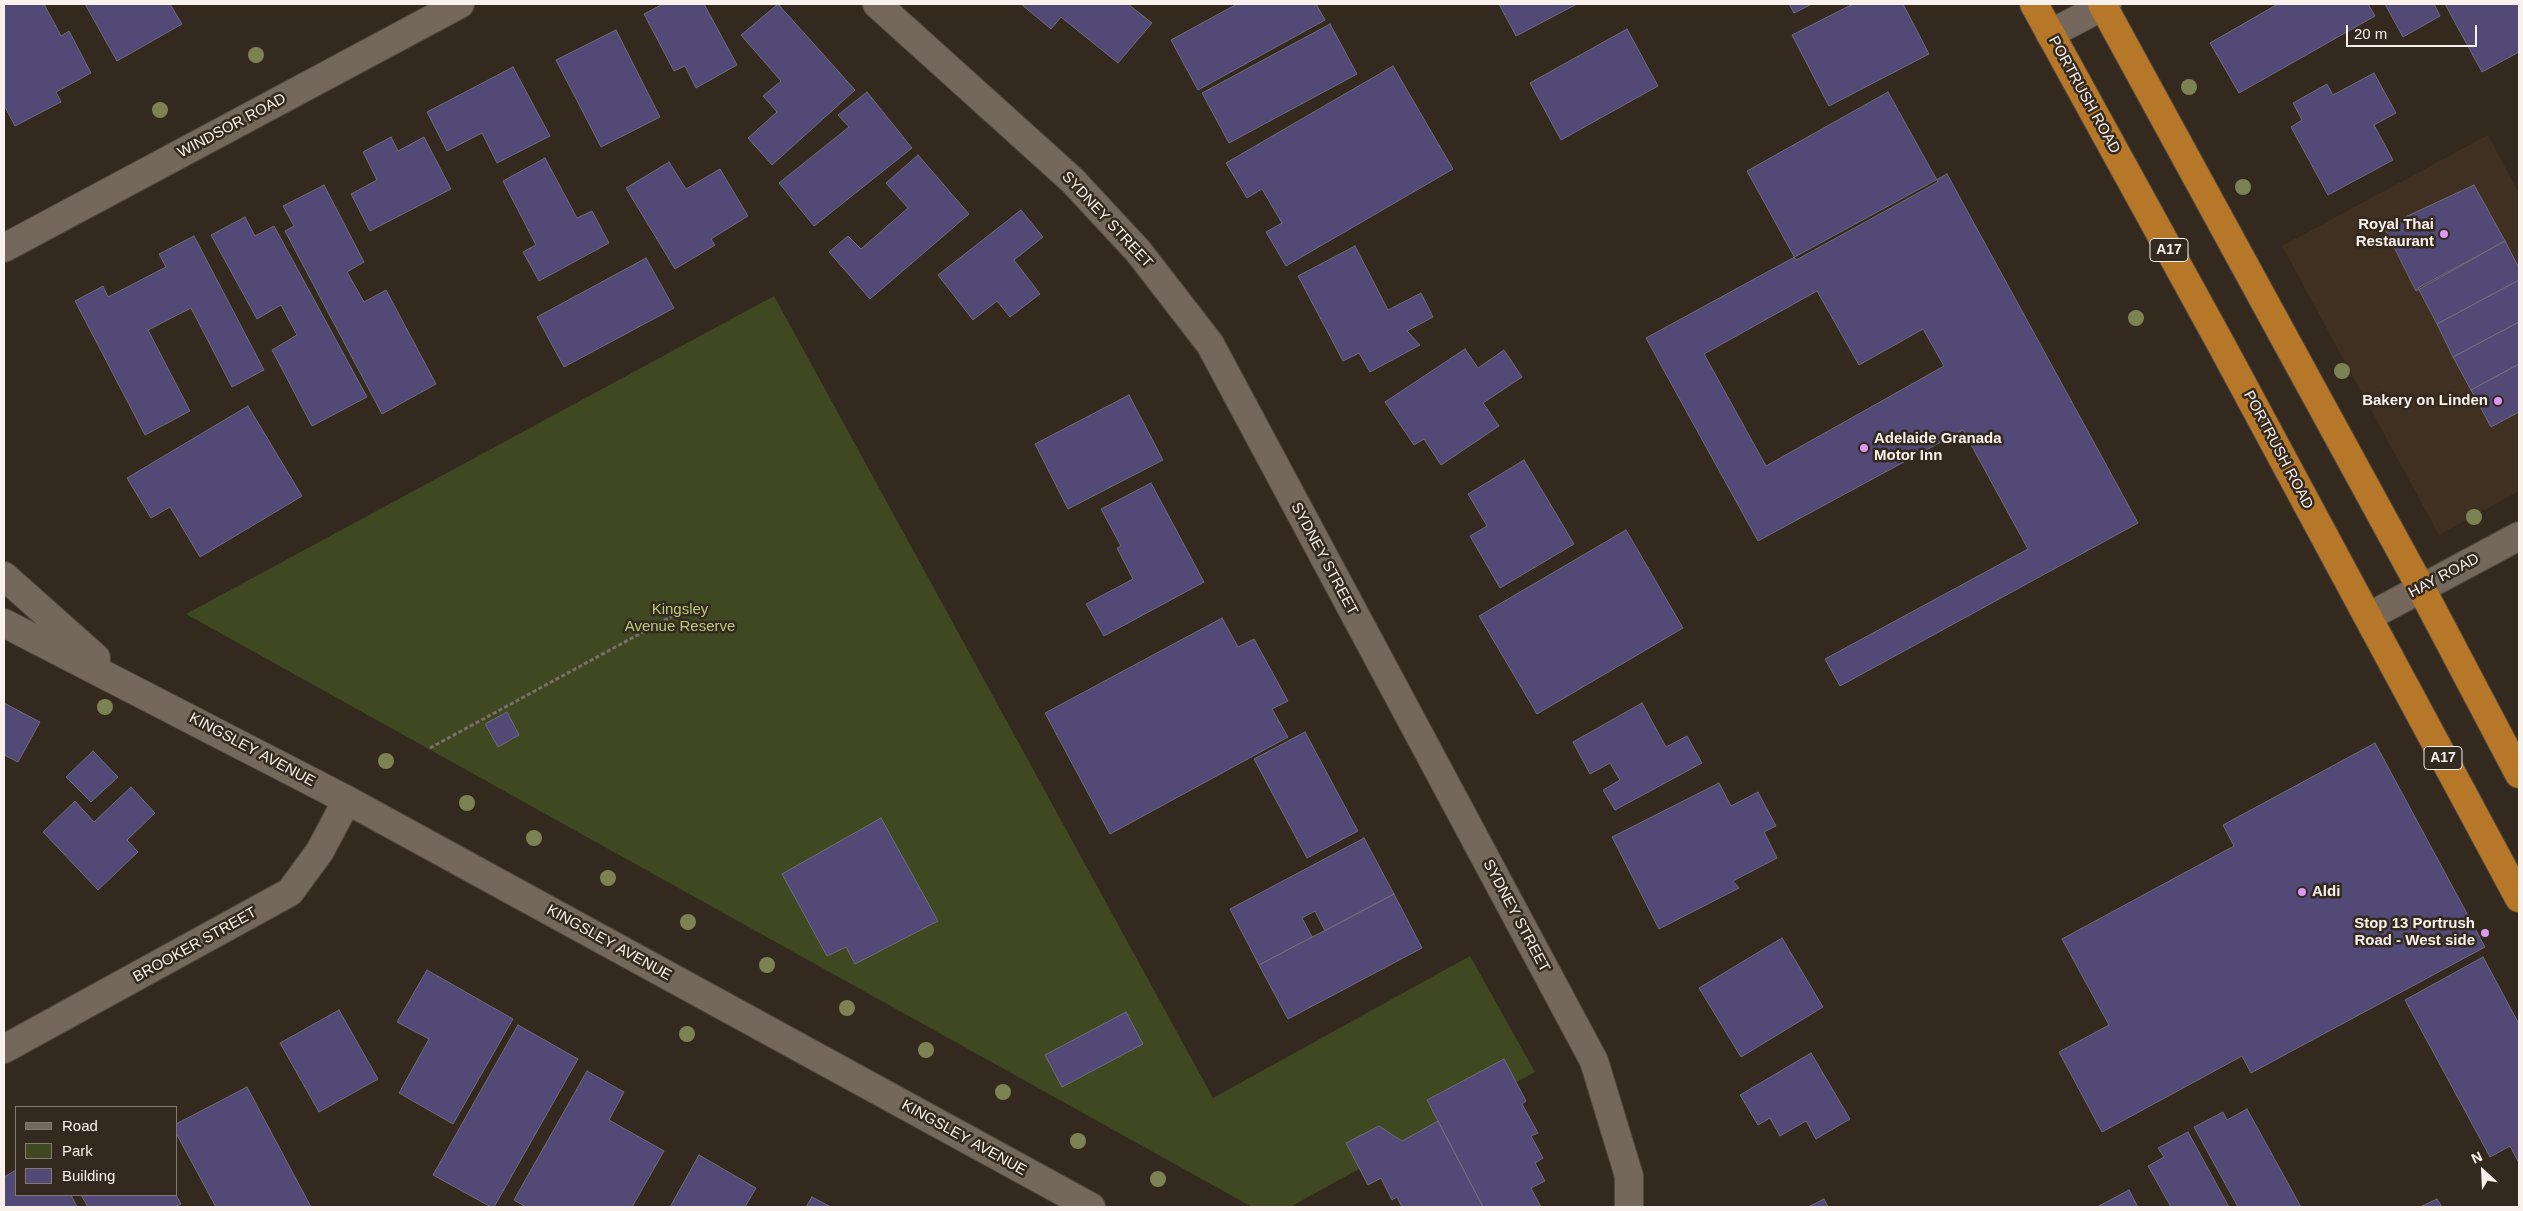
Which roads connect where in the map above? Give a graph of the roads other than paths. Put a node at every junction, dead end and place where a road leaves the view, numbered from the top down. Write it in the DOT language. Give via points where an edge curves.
graph roads {
  1 [pos="460,4"];
  2 [pos="877,4"];
  3 [pos="2034,4"];
  4 [pos="2104,4"];
  5 [pos="2050,34"];
  6 [pos="4,248"];
  7 [pos="2519,536"];
  8 [pos="4,576"];
  9 [pos="2421,588"];
  10 [pos="2368,617"];
  11 [pos="4,623"];
  12 [pos="124,683"];
  13 [pos="2519,774"];
  14 [pos="347,800"];
  15 [pos="2519,898"];
  16 [pos="4,1050"];
  17 [pos="1091,1207"];
  18 [pos="1629,1207"];
  1 -- 6 [label="street, WINDSOR ROAD"];
  2 -- 18 [label="street, SYDNEY STREET" via="1072,180 1138,251 1210,344 1594,1061 1628,1176"];
  3 -- 5 [label="highway, PORTRUSH ROAD / A17"];
  4 -- 5 [label="street"];
  4 -- 9 [label="highway"];
  5 -- 10 [label="highway, PORTRUSH ROAD / A17"];
  7 -- 9 [label="street, HAY ROAD"];
  8 -- 12 [label="street, KINGSLEY AVENUE"];
  9 -- 10 [label="street, HAY ROAD"];
  9 -- 13 [label="highway"];
  10 -- 15 [label="highway, PORTRUSH ROAD / A17"];
  11 -- 12 [label="street, KINGSLEY AVENUE"];
  12 -- 14 [label="street, KINGSLEY AVENUE"];
  14 -- 16 [label="street, BROOKER STREET" via="320,851 290,892"];
  14 -- 17 [label="street, KINGSLEY AVENUE"];
}
